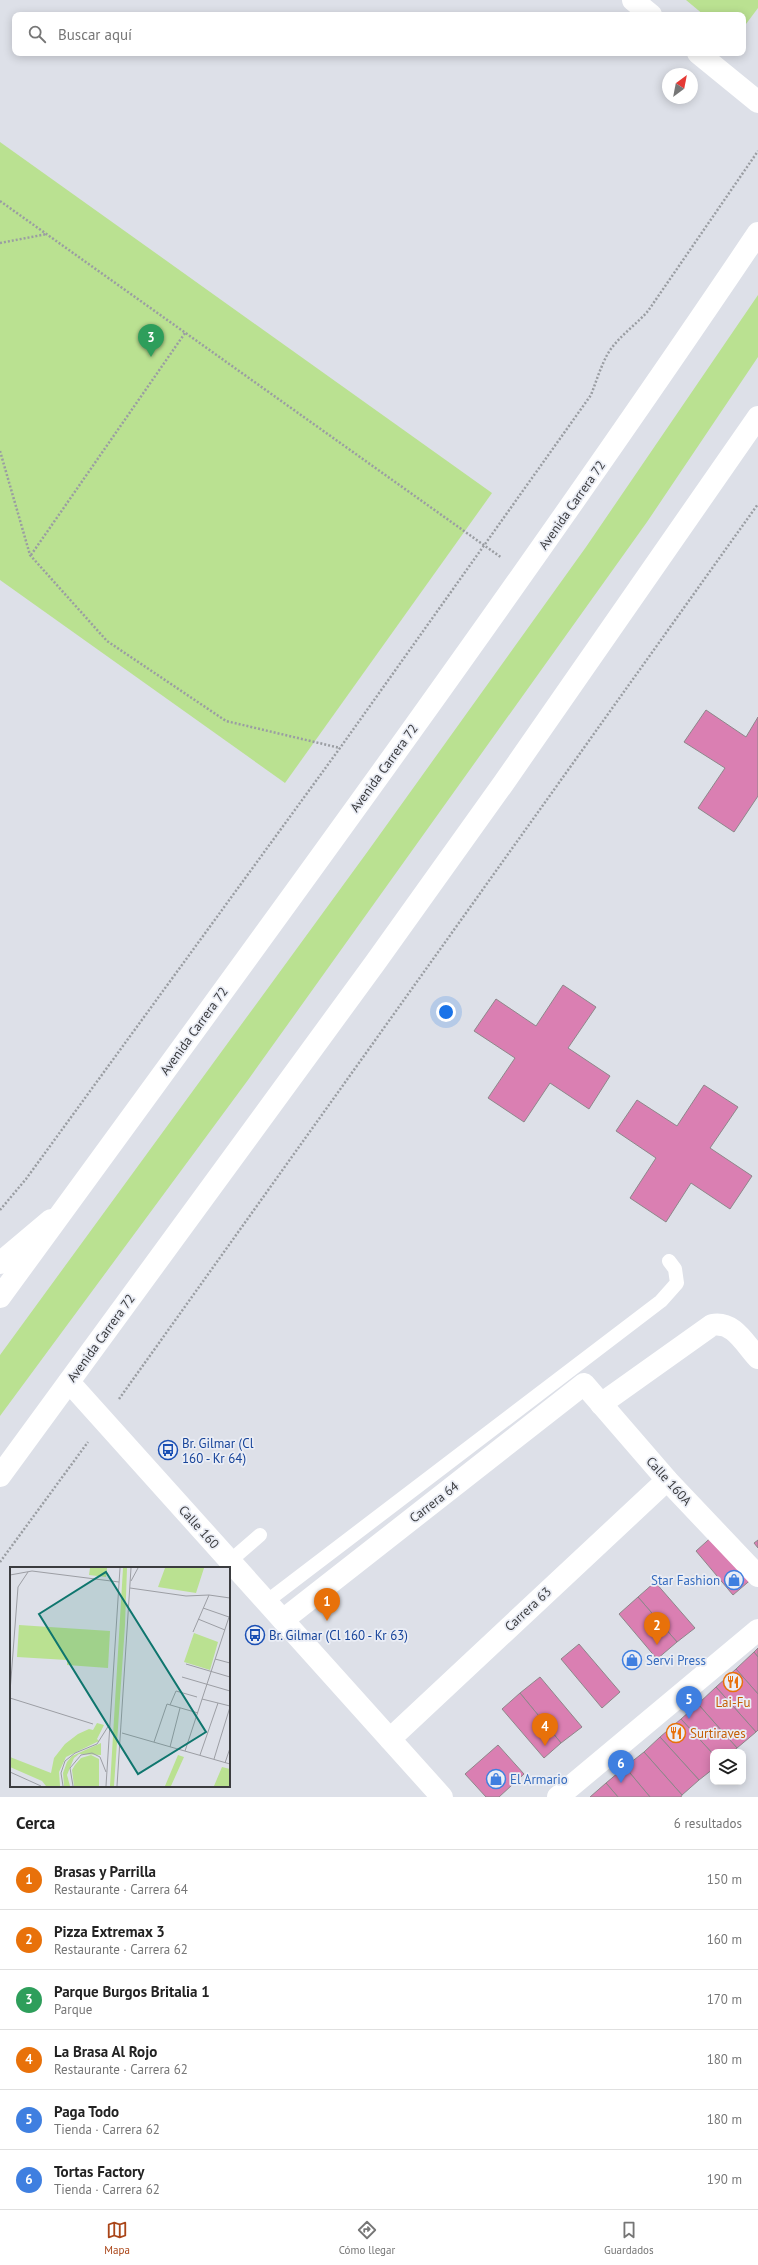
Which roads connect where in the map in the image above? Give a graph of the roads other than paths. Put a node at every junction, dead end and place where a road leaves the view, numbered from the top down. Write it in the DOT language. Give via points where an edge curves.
graph roads {
  1 [pos="633,0"];
  2 [pos="647,12"];
  3 [pos="702,56"];
  4 [pos="758,102"];
  5 [pos="758,234"];
  6 [pos="758,417"];
  7 [pos="64,1209"];
  8 [pos="669,1261"];
  9 [pos="0,1263"];
  10 [pos="0,1297"];
  11 [pos="758,1358"];
  12 [pos="69,1382"];
  13 [pos="584,1384"];
  14 [pos="602,1404"];
  15 [pos="0,1476"];
  16 [pos="667,1480"];
  17 [pos="260,1535"];
  18 [pos="230,1562"];
  19 [pos="758,1576"];
  20 [pos="266,1602"];
  21 [pos="283,1620"];
  22 [pos="758,1630"];
  23 [pos="390,1739"];
  24 [pos="442,1797"];
  25 [pos="558,1797"];
  1 -- 2 [label="main road"];
  3 -- 4 [label="main road"];
  5 -- 7 [label="main road, Avenida Carrera 72" via="646,400 524,573 260,942"];
  6 -- 12 [label="main road, Avenida Carrera 72" via="485,810"];
  7 -- 9 [label="main road"];
  7 -- 10 [label="main road, Avenida Carrera 72"];
  8 -- 20 [label="lane" via="675,1269 677,1283 661,1301"];
  11 -- 14 [label="main road" via="730,1327 722,1323 712,1325"];
  12 -- 15 [label="main road, Avenida Carrera 72"];
  12 -- 18 [label="main road, Calle 160"];
  13 -- 14 [label="main road, Calle 160A"];
  13 -- 21 [label="main road, Carrera 64"];
  14 -- 16 [label="main road, Calle 160A"];
  16 -- 19 [label="main road, Calle 160A"];
  16 -- 23 [label="main road, Carrera 63"];
  17 -- 18 [label="lane"];
  18 -- 20 [label="main road, Calle 160"];
  20 -- 21 [label="main road, Calle 160"];
  21 -- 23 [label="main road, Calle 160"];
  22 -- 25 [label="main road"];
  23 -- 24 [label="main road, Calle 160"];
}
